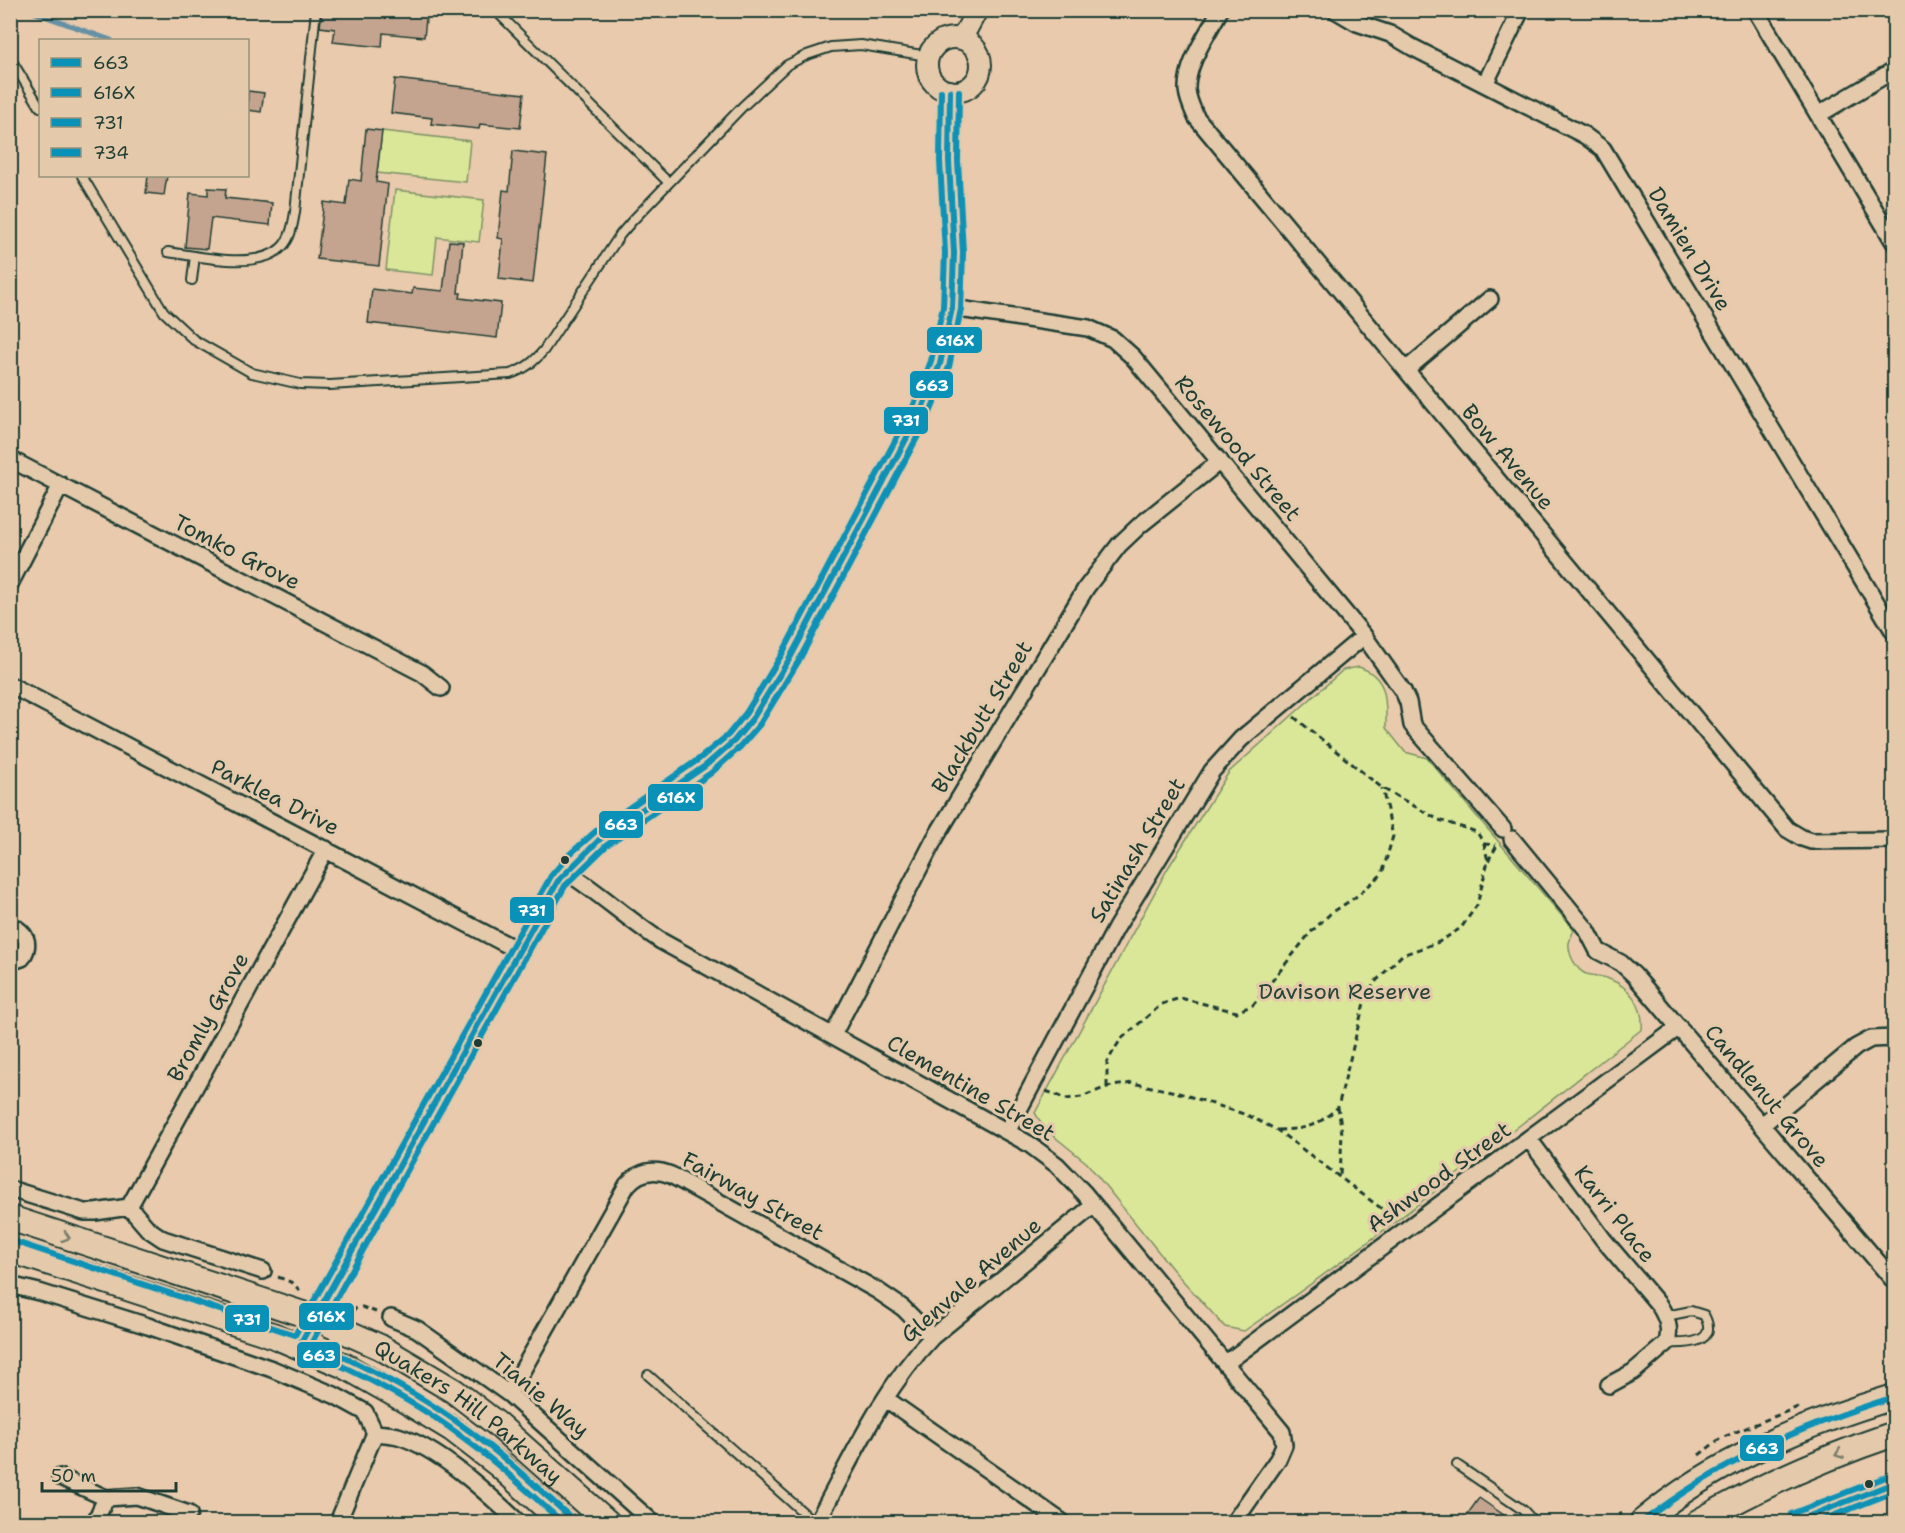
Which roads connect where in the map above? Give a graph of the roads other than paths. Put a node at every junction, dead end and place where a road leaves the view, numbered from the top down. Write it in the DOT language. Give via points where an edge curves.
graph roads {
  1 [pos="316,10"];
  2 [pos="495,10"];
  3 [pos="977,10"];
  4 [pos="1220,10"];
  5 [pos="1335,10"];
  6 [pos="1521,10"];
  7 [pos="1756,11"];
  8 [pos="962,38"];
  9 [pos="928,56"];
  10 [pos="10,58"];
  11 [pos="1894,70"];
  12 [pos="1485,84"];
  13 [pos="950,91"];
  14 [pos="39,106"];
  15 [pos="1818,115"];
  16 [pos="83,177"];
  17 [pos="669,182"];
  18 [pos="1894,242"];
  19 [pos="168,252"];
  20 [pos="195,256"];
  21 [pos="192,280"];
  22 [pos="1490,298"];
  23 [pos="952,308"];
  24 [pos="1406,370"];
  25 [pos="10,459"];
  26 [pos="1220,460"];
  27 [pos="61,485"];
  28 [pos="10,584"];
  29 [pos="1894,632"];
  30 [pos="1364,636"];
  31 [pos="10,685"];
  32 [pos="441,688"];
  33 [pos="1894,840"];
  34 [pos="326,849"];
  35 [pos="565,871"];
  36 [pos="10,924"];
  37 [pos="519,951"];
  38 [pos="1598,951"];
  39 [pos="10,962"];
  40 [pos="1679,1027"];
  41 [pos="833,1035"];
  42 [pos="1894,1038"];
  43 [pos="1762,1125"];
  44 [pos="1007,1132"];
  45 [pos="1529,1139"];
  46 [pos="10,1189"];
  47 [pos="1094,1205"];
  48 [pos="129,1207"];
  49 [pos="10,1218"];
  50 [pos="10,1250"];
  51 [pos="263,1271"];
  52 [pos="1894,1281"];
  53 [pos="10,1288"];
  54 [pos="1666,1316"];
  55 [pos="315,1318"];
  56 [pos="391,1318"];
  57 [pos="932,1337"];
  58 [pos="1667,1343"];
  59 [pos="299,1346"];
  60 [pos="1226,1364"];
  61 [pos="648,1375"];
  62 [pos="1609,1385"];
  63 [pos="509,1394"];
  64 [pos="1894,1397"];
  65 [pos="886,1398"];
  66 [pos="375,1433"];
  67 [pos="1894,1434"];
  68 [pos="1457,1465"];
  69 [pos="60,1477"];
  70 [pos="1894,1483"];
  71 [pos="106,1498"];
  72 [pos="189,1514"];
  73 [pos="95,1522"];
  74 [pos="338,1522"];
  75 [pos="518,1522"];
  76 [pos="562,1522"];
  77 [pos="607,1522"];
  78 [pos="652,1522"];
  79 [pos="815,1522"];
  80 [pos="1062,1522"];
  81 [pos="1234,1522"];
  82 [pos="1534,1522"];
  83 [pos="1642,1522"];
  84 [pos="1698,1522"];
  85 [pos="1794,1522"];
  1 -- 20 [label="lane" via="295,212 289,236 282,247 262,258"];
  2 -- 17 [label="lane"];
  3 -- 8 [label="street"];
  4 -- 24 [label="street, Bow Avenue" via="1189,74 1189,102 1196,117"];
  5 -- 12 [label="street, Damien Drive"];
  6 -- 12 [label="street"];
  7 -- 15 [label="street"];
  8 -- 9 [label="street" via="944,39"];
  8 -- 13 [label="street" via="975,48 980,70 969,87"];
  9 -- 13 [label="street" via="928,74 942,90"];
  9 -- 17 [label="lane" via="861,45 807,54 770,79"];
  10 -- 14 [label="lane"];
  11 -- 15 [label="street"];
  12 -- 29 [label="street, Damien Drive" via="1584,135 1609,157"];
  13 -- 23 [label="street"];
  15 -- 18 [label="street"];
  16 -- 17 [label="lane" via="164,312 194,340 252,373 300,384 330,385 523,370 544,350 620,235"];
  19 -- 20 [label="lane"];
  20 -- 21 [label="lane"];
  22 -- 24 [label="street"];
  23 -- 26 [label="street, Rosewood Street" via="1073,324 1113,339 1133,357"];
  23 -- 35 [label="street" via="940,364 921,411 790,658 753,718 705,766 602,838"];
  24 -- 33 [label="street, Bow Avenue" via="1787,829 1811,841"];
  25 -- 27 [label="street, Tomko Grove"];
  26 -- 30 [label="street, Rosewood Street"];
  26 -- 41 [label="street, Blackbutt Street" via="1126,539 1086,588 934,840"];
  27 -- 28 [label="street"];
  27 -- 32 [label="street, Tomko Grove" via="422,673"];
  30 -- 38 [label="street, Rosewood Street" via="1403,691 1412,725 1587,930"];
  30 -- 44 [label="street, Satinash Street" via="1225,755 1197,792 1116,928"];
  31 -- 34 [label="street, Parklea Drive"];
  34 -- 37 [label="street, Parklea Drive"];
  34 -- 48 [label="street, Bromly Grove"];
  35 -- 37 [label="street"];
  35 -- 41 [label="street, Clementine Street" via="661,941"];
  36 -- 39 [label="street" via="24,933 27,943 22,958"];
  37 -- 55 [label="street"];
  38 -- 40 [label="street, Candlenut Grove" via="1621,963"];
  40 -- 43 [label="street, Candlenut Grove"];
  40 -- 45 [label="street, Ashwood Street"];
  41 -- 44 [label="street, Clementine Street"];
  42 -- 43 [label="street" via="1871,1039 1856,1047"];
  43 -- 52 [label="street, Candlenut Grove"];
  44 -- 47 [label="street, Clementine Street" via="1058,1165"];
  45 -- 54 [label="street, Karri Place"];
  45 -- 60 [label="street, Ashwood Street"];
  46 -- 48 [label="street" via="84,1212"];
  47 -- 57 [label="street, Glenvale Avenue"];
  47 -- 60 [label="street, Clementine Street"];
  48 -- 51 [label="street" via="148,1230 163,1239"];
  49 -- 55 [label="main road, Quakers Hill Parkway, one-way"];
  50 -- 59 [label="main road, Quakers Hill Parkway"];
  53 -- 66 [label="street" via="39,1292 272,1368 365,1412"];
  54 -- 58 [label="street"];
  54 -- 58 [label="lane" via="1691,1311 1704,1315 1708,1322 1707,1334 1701,1340"];
  55 -- 59 [label="street"];
  55 -- 77 [label="main road, Quakers Hill Parkway" via="380,1347 454,1391"];
  56 -- 63 [label="street, Tianie Way" via="417,1329"];
  57 -- 63 [label="street, Fairway Street" via="903,1308 878,1291 671,1175 649,1171 627,1185"];
  57 -- 65 [label="street, Glenvale Avenue"];
  58 -- 62 [label="street" via="1633,1372"];
  59 -- 76 [label="main road, Quakers Hill Parkway" via="345,1366 452,1429"];
  60 -- 81 [label="street, Clementine Street" via="1278,1425 1284,1439 1278,1459"];
  61 -- 79 [label="lane"];
  63 -- 78 [label="street, Tianie Way"];
  64 -- 83 [label="main road" via="1825,1420 1738,1458"];
  65 -- 79 [label="street, Glenvale Avenue"];
  65 -- 80 [label="street"];
  66 -- 74 [label="street"];
  66 -- 75 [label="street" via="397,1435 421,1446 480,1488"];
  67 -- 84 [label="main road, one-way" via="1809,1465"];
  68 -- 82 [label="lane" via="1523,1510"];
  69 -- 71 [label="street"];
  70 -- 85 [label="lane"];
  71 -- 72 [label="street" via="137,1496"];
  71 -- 73 [label="street"];
}
